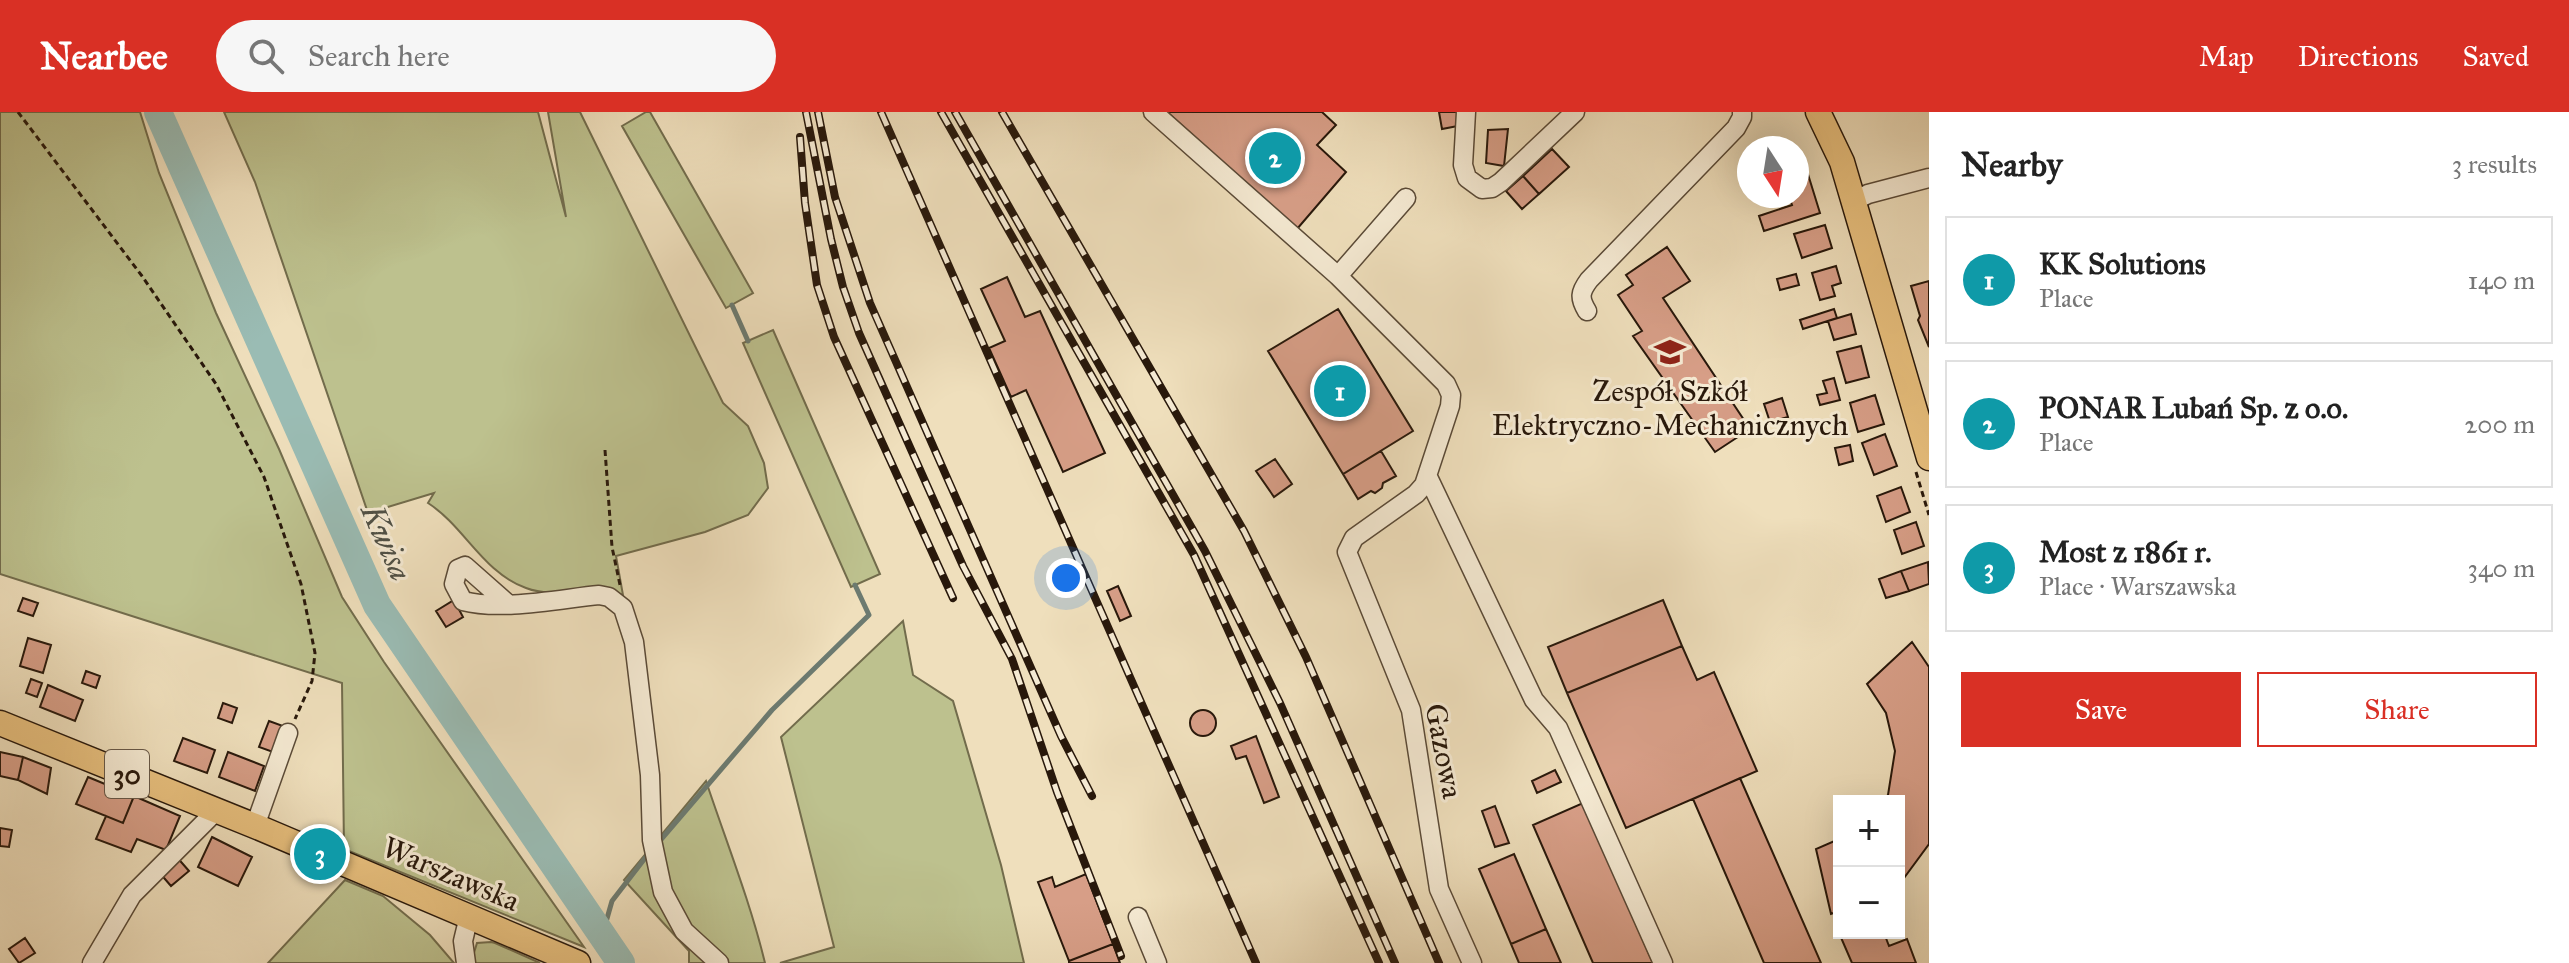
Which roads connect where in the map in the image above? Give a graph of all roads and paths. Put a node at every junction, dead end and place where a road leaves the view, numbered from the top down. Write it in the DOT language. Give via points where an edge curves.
graph roads {
  1 [pos="18,112"];
  2 [pos="1153,112"];
  3 [pos="1466,112"];
  4 [pos="1575,112"];
  5 [pos="1742,112"];
  6 [pos="1818,112"];
  7 [pos="1929,178"];
  8 [pos="1406,198"];
  9 [pos="1854,201"];
  10 [pos="1338,276"];
  11 [pos="1587,311"];
  12 [pos="605,450"];
  13 [pos="1929,458"];
  14 [pos="1428,477"];
  15 [pos="508,604"];
  16 [pos="627,616"];
  17 [pos="0,723"];
  18 [pos="288,733"];
  19 [pos="213,809"];
  20 [pos="255,826"];
  21 [pos="1138,917"];
  22 [pos="479,920"];
  23 [pos="92,963"];
  24 [pos="466,963"];
  25 [pos="578,963"];
  26 [pos="719,963"];
  27 [pos="1157,963"];
  28 [pos="1472,963"];
  29 [pos="1663,963"];
  1 -- 18 [label="path" via="216,384 267,485 301,584 315,653 312,681"];
  2 -- 10 [label="street"];
  3 -- 4 [label="street" via="1463,165 1467,178 1482,189 1501,182"];
  5 -- 11 [label="street" via="1736,128 1589,280 1581,291"];
  6 -- 9 [label="main road"];
  7 -- 9 [label="street"];
  8 -- 10 [label="street"];
  9 -- 13 [label="main road"];
  10 -- 14 [label="street" via="1449,390 1450,406"];
  12 -- 16 [label="path" via="612,547"];
  14 -- 28 [label="street, Gazowa" via="1416,494 1354,538 1347,552 1411,710 1439,889"];
  14 -- 29 [label="street" via="1534,700 1558,728"];
  15 -- 16 [label="street" via="599,595 616,601"];
  16 -- 26 [label="street" via="639,671 657,872 684,931"];
  17 -- 19 [label="main road, 30"];
  18 -- 20 [label="street"];
  19 -- 20 [label="main road, 30"];
  19 -- 23 [label="street" via="132,895"];
  20 -- 22 [label="main road, Warszawska / 30"];
  21 -- 27 [label="street"];
  22 -- 24 [label="street" via="463,941"];
  22 -- 25 [label="main road, Warszawska / 30"];
}
